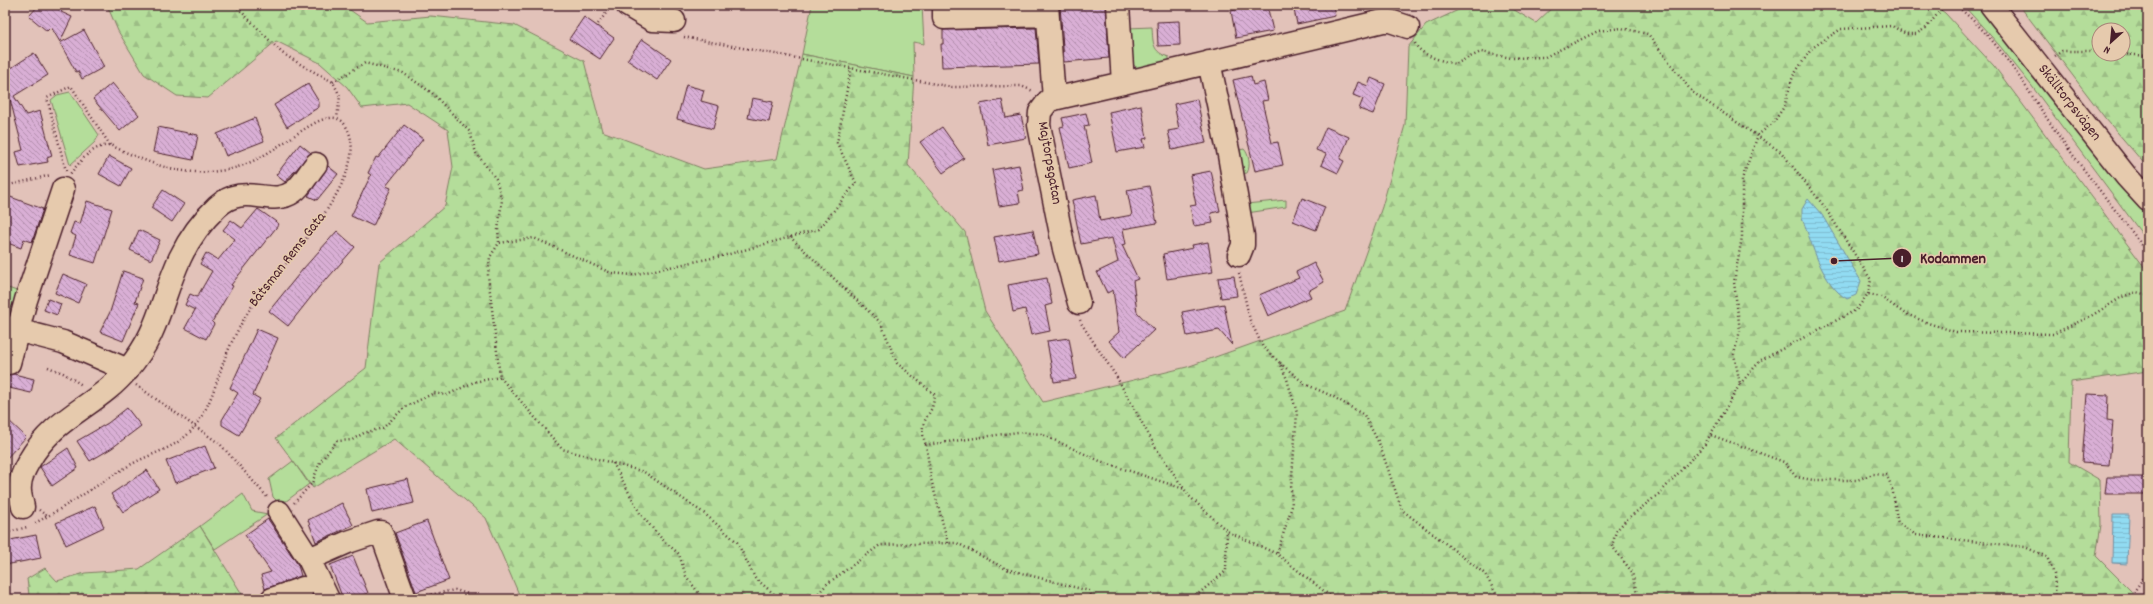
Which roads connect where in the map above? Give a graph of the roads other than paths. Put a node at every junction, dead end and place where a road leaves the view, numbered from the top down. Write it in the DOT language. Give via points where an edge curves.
graph roads {
  1 [pos="944,5"];
  2 [pos="1118,5"];
  3 [pos="1991,5"];
  4 [pos="619,6"];
  5 [pos="1047,10"];
  6 [pos="674,21"];
  7 [pos="1408,27"];
  8 [pos="1209,62"];
  9 [pos="1123,83"];
  10 [pos="1049,102"];
  11 [pos="316,164"];
  12 [pos="66,178"];
  13 [pos="2148,200"];
  14 [pos="1239,255"];
  15 [pos="1078,303"];
  16 [pos="11,328"];
  17 [pos="9,363"];
  18 [pos="126,372"];
  19 [pos="23,507"];
  20 [pos="279,512"];
  21 [pos="309,559"];
  22 [pos="302,588"];
  23 [pos="411,598"];
  24 [pos="272,599"];
  25 [pos="328,599"];
  1 -- 5 [label="street" via="944,18"];
  2 -- 9 [label="street"];
  3 -- 13 [label="street, Skälltorpsvägen" via="2126,176"];
  4 -- 6 [label="street" via="652,20"];
  5 -- 10 [label="street"];
  7 -- 8 [label="street, Majtorpsgatan" via="1383,21"];
  8 -- 9 [label="street, Majtorpsgatan"];
  8 -- 14 [label="street" via="1230,155 1243,236 1243,246"];
  9 -- 10 [label="street, Majtorpsgatan"];
  10 -- 15 [label="street, Majtorpsgatan" via="1040,112 1039,121 1064,248"];
  11 -- 18 [label="street" via="294,192 280,198 240,194 226,200 207,216 180,258 151,336"];
  12 -- 16 [label="street"];
  16 -- 17 [label="street"];
  16 -- 18 [label="street" via="63,342"];
  18 -- 19 [label="street" via="108,390 56,427 43,440 24,470 20,486"];
  20 -- 21 [label="street"];
  21 -- 23 [label="street" via="348,542 381,532"];
  21 -- 25 [label="street"];
  22 -- 24 [label="street"];
}
